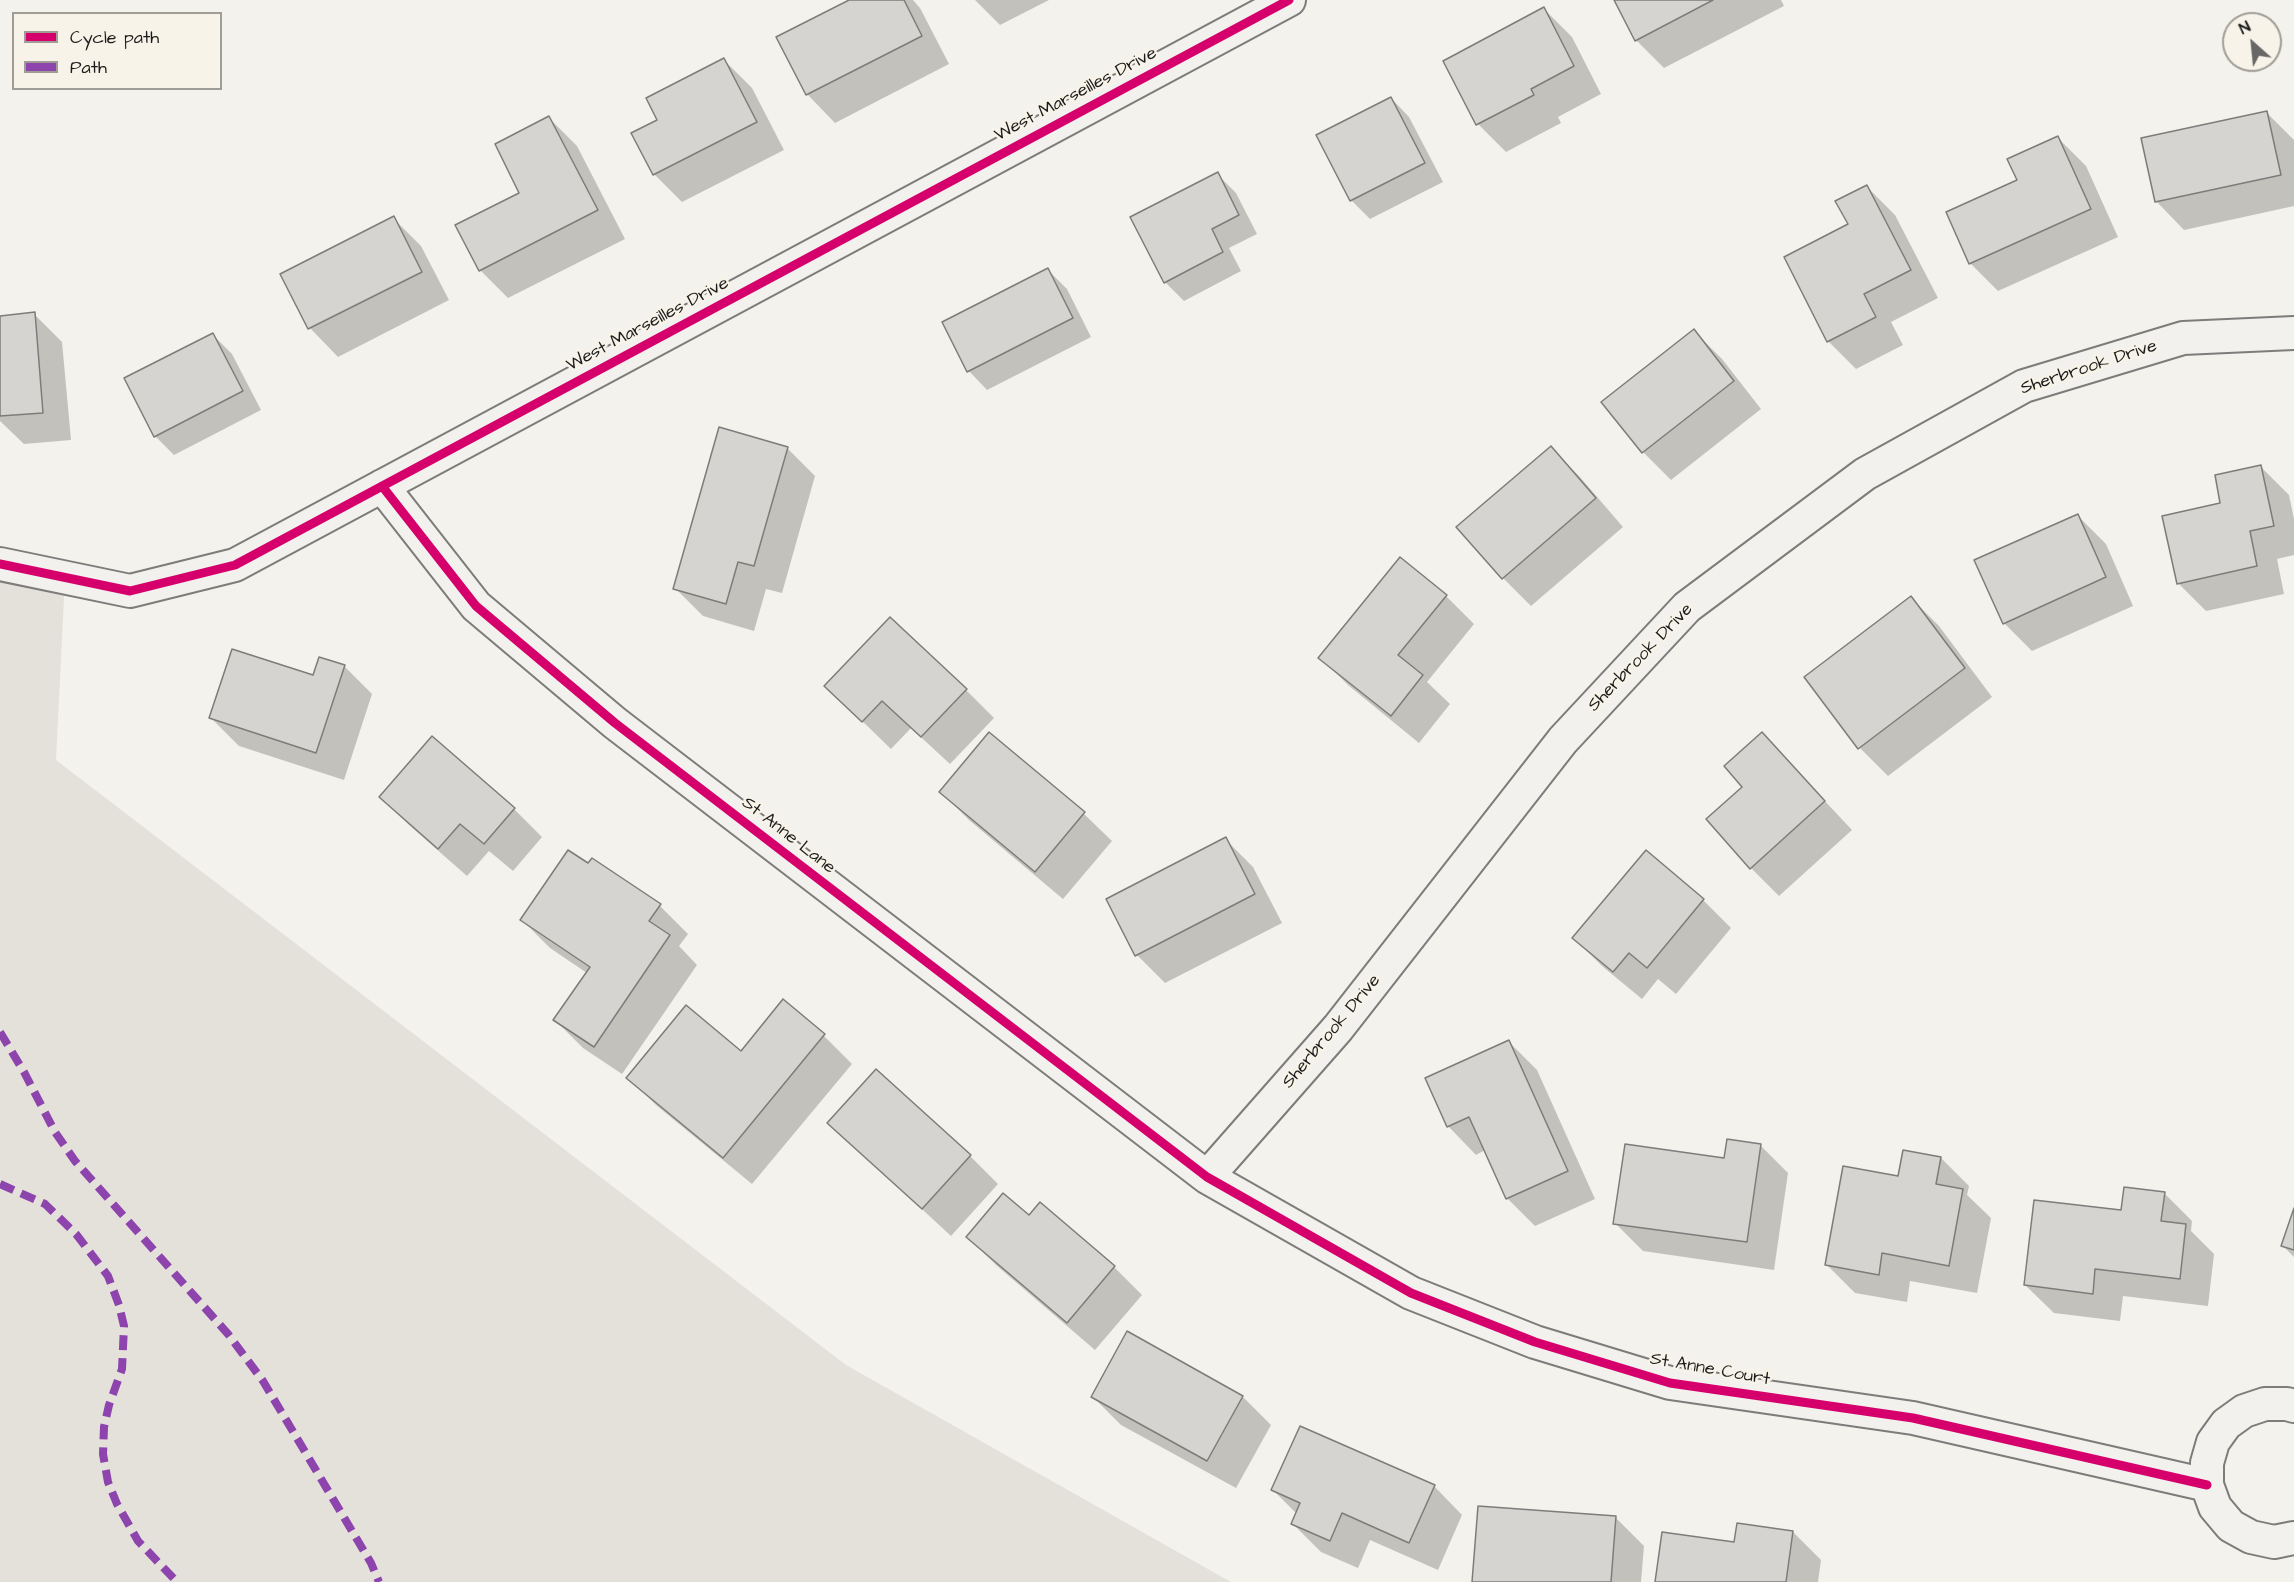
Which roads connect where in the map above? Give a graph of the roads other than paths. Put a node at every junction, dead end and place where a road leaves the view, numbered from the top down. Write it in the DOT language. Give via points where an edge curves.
graph roads {
  1 [pos="1289,0"];
  2 [pos="2294,333"];
  3 [pos="382,486"];
  4 [pos="0,564"];
  5 [pos="1207,1177"];
  6 [pos="2294,1406"];
  7 [pos="2207,1485"];
  8 [pos="2294,1538"];
  1 -- 3 [label="street, West Marseilles Drive"];
  2 -- 5 [label="street, Sherbrook Drive" via="2183,338 2024,386 1864,474 1687,606 1563,740 1338,1028"];
  3 -- 4 [label="street, West Marseilles Drive" via="234,565 130,591"];
  3 -- 5 [label="street, St Anne Lane" via="476,606 615,723"];
  5 -- 7 [label="street, St Anne Court" via="1411,1293 1535,1342 1670,1383 1913,1418"];
  6 -- 7 [label="street" via="2265,1404 2244,1411 2226,1424 2213,1442 2207,1463"];
  7 -- 8 [label="street" via="2215,1507 2231,1526 2251,1537 2274,1542"];
}
